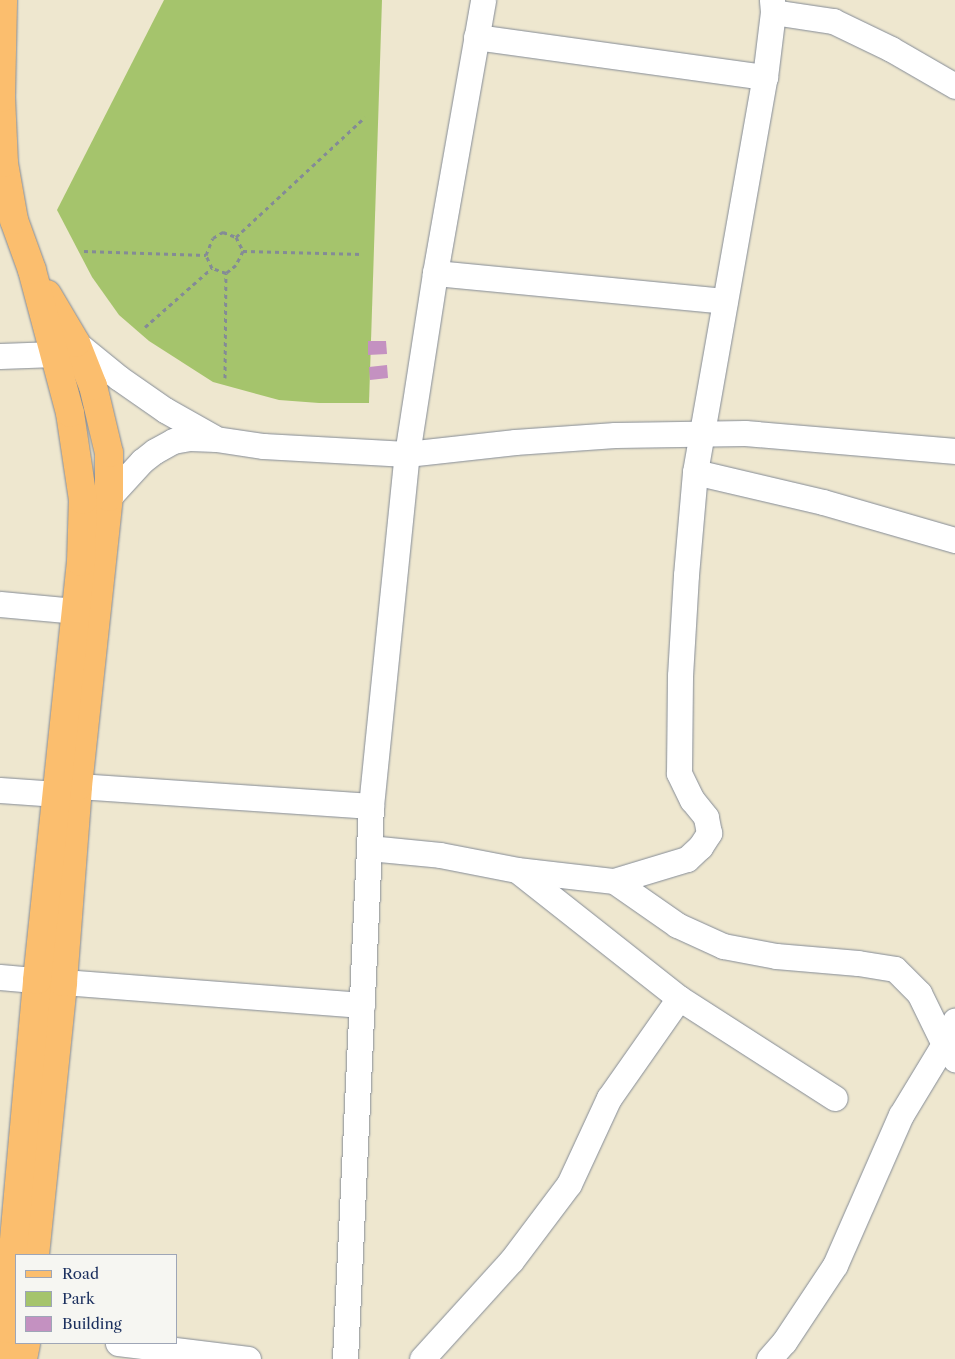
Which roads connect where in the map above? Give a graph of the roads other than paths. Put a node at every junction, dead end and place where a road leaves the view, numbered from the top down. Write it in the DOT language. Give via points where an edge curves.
graph roads {
  1 [pos="3,0"];
  2 [pos="483,0"];
  3 [pos="773,6"];
  4 [pos="476,37"];
  5 [pos="765,77"];
  6 [pos="955,86"];
  7 [pos="435,273"];
  8 [pos="726,301"];
  9 [pos="66,348"];
  10 [pos="0,356"];
  11 [pos="704,433"];
  12 [pos="216,439"];
  13 [pos="955,451"];
  14 [pos="407,454"];
  15 [pos="695,472"];
  16 [pos="109,497"];
  17 [pos="955,540"];
  18 [pos="0,604"];
  19 [pos="76,610"];
  20 [pos="0,790"];
  21 [pos="68,790"];
  22 [pos="371,806"];
  23 [pos="369,848"];
  24 [pos="517,870"];
  25 [pos="614,881"];
  26 [pos="0,978"];
  27 [pos="50,981"];
  28 [pos="678,998"];
  29 [pos="362,1005"];
  30 [pos="955,1020"];
  31 [pos="950,1051"];
  32 [pos="835,1098"];
  33 [pos="15,1254"];
  34 [pos="35,1254"];
  35 [pos="15,1257"];
  36 [pos="26,1344"];
  37 [pos="126,1344"];
  38 [pos="2,1359"];
  39 [pos="23,1359"];
  40 [pos="248,1359"];
  41 [pos="345,1359"];
  42 [pos="422,1359"];
  43 [pos="769,1359"];
  1 -- 9 [label="main road" via="1,98 4,164 14,220"];
  2 -- 4 [label="street"];
  3 -- 5 [label="street"];
  3 -- 6 [label="street" via="833,21 891,49"];
  4 -- 5 [label="street"];
  4 -- 7 [label="street"];
  5 -- 8 [label="street"];
  7 -- 8 [label="street"];
  7 -- 14 [label="street"];
  8 -- 11 [label="street"];
  9 -- 10 [label="street"];
  9 -- 12 [label="street"];
  9 -- 16 [label="main road" via="93,386 108,453"];
  9 -- 19 [label="main road" via="70,413 83,500"];
  11 -- 13 [label="street"];
  11 -- 14 [label="street" via="515,442"];
  11 -- 15 [label="street"];
  12 -- 14 [label="street" via="264,446"];
  12 -- 16 [label="street" via="173,441 142,462"];
  14 -- 22 [label="street"];
  15 -- 17 [label="street" via="823,502"];
  15 -- 25 [label="street" via="682,639 679,773 692,800 706,817 709,833 687,859"];
  16 -- 21 [label="main road"];
  18 -- 19 [label="street"];
  19 -- 21 [label="main road"];
  20 -- 21 [label="street"];
  21 -- 22 [label="street"];
  21 -- 27 [label="main road"];
  22 -- 23 [label="street"];
  23 -- 24 [label="street" via="440,855"];
  23 -- 29 [label="street"];
  24 -- 25 [label="street"];
  24 -- 28 [label="street"];
  25 -- 31 [label="street" via="677,925 723,946 776,956 895,969 919,993"];
  26 -- 27 [label="street"];
  27 -- 29 [label="street"];
  27 -- 33 [label="main road"];
  27 -- 34 [label="main road"];
  28 -- 32 [label="street"];
  28 -- 42 [label="street" via="609,1098 569,1184 511,1260"];
  29 -- 41 [label="street"];
  30 -- 31 [label="street"];
  31 -- 43 [label="street" via="902,1116 835,1266"];
  35 -- 38 [label="main road"];
  36 -- 39 [label="main road"];
  37 -- 40 [label="street"];
}
